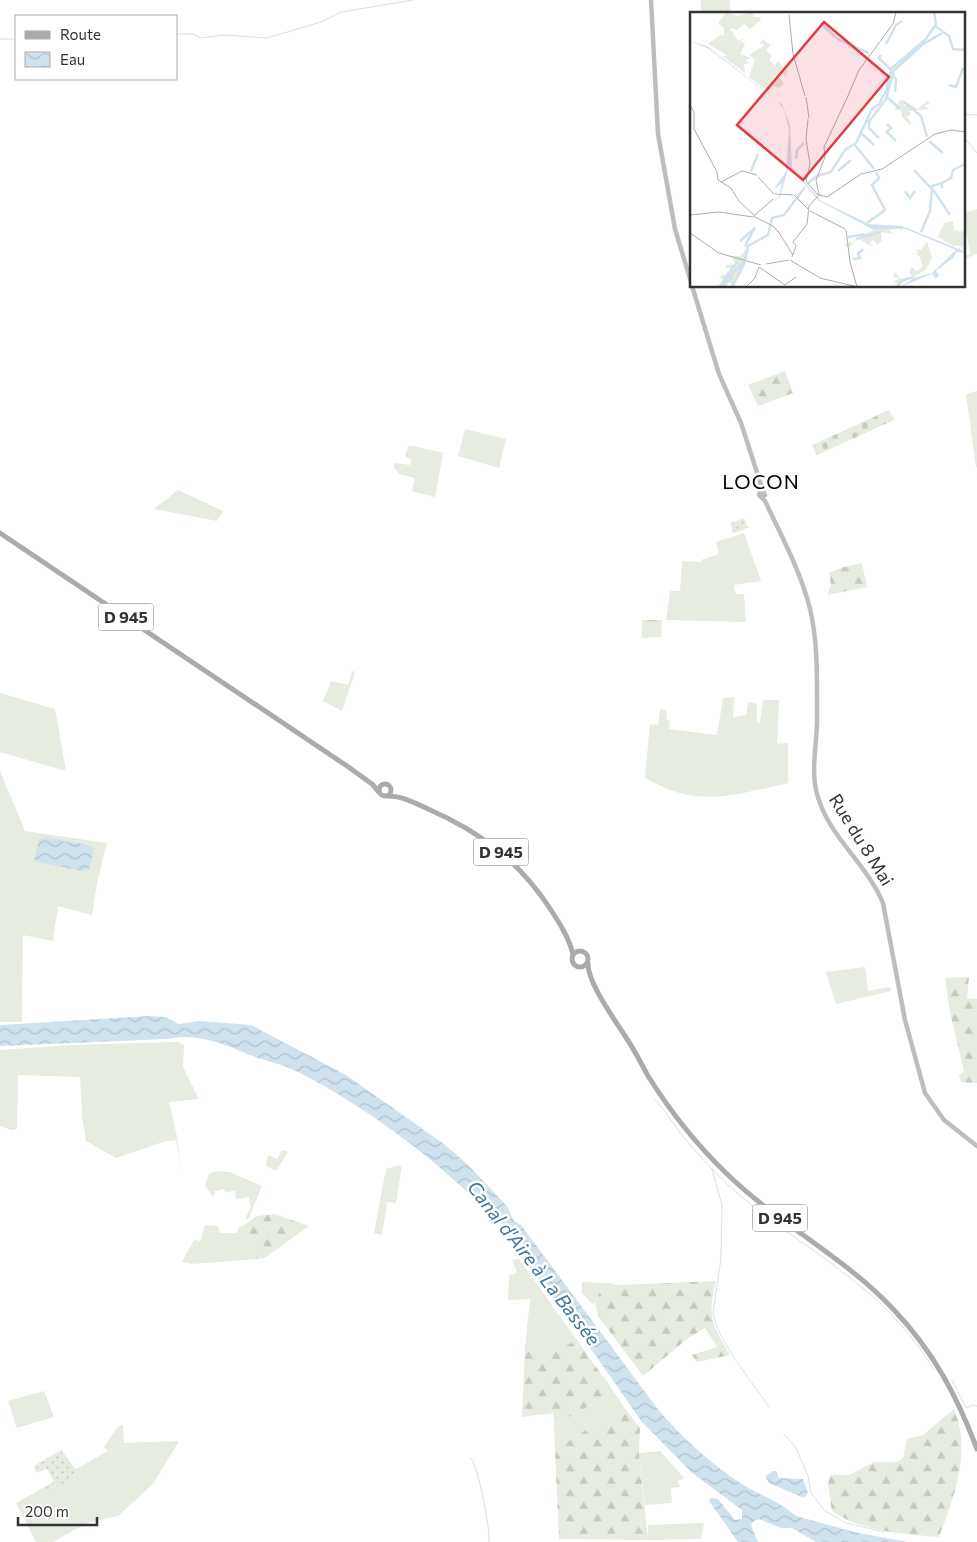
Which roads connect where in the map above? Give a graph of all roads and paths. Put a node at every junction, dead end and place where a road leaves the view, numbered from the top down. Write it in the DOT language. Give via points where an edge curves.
graph roads {
  1 [pos="651,0"];
  2 [pos="690,279"];
  3 [pos="693,288"];
  4 [pos="0,533"];
  5 [pos="364,778"];
  6 [pos="382,784"];
  7 [pos="392,789"];
  8 [pos="379,792"];
  9 [pos="388,796"];
  10 [pos="402,797"];
  11 [pos="570,942"];
  12 [pos="580,951"];
  13 [pos="573,954"];
  14 [pos="588,963"];
  15 [pos="580,968"];
  16 [pos="591,977"];
  17 [pos="977,1146"];
  18 [pos="977,1449"];
  1 -- 2 [label="main road" via="660,148 675,229"];
  3 -- 17 [label="main road, Rue du 8 Mai" via="719,374 741,423 762,494 801,583 812,619 817,715 814,778 818,799 883,903 907,1029 927,1099 949,1124"];
  4 -- 5 [label="main road, D 945"];
  5 -- 6 [label="main road, D 945"];
  5 -- 8 [label="main road, D 945"];
  6 -- 7 [label="main road"];
  6 -- 8 [label="main road"];
  7 -- 9 [label="main road"];
  7 -- 10 [label="main road, D 945"];
  8 -- 9 [label="main road"];
  9 -- 10 [label="main road, D 945"];
  10 -- 11 [label="main road, D 945" via="461,824 507,857 544,900"];
  11 -- 12 [label="main road, D 945"];
  11 -- 13 [label="main road, D 945"];
  12 -- 13 [label="main road"];
  12 -- 14 [label="main road" via="588,955"];
  13 -- 15 [label="main road" via="573,963"];
  14 -- 15 [label="main road"];
  14 -- 16 [label="main road, D 945"];
  15 -- 16 [label="main road, D 945"];
  16 -- 18 [label="main road, D 945" via="649,1077 706,1153 747,1192 884,1299 908,1326 941,1369 960,1405"];
}
